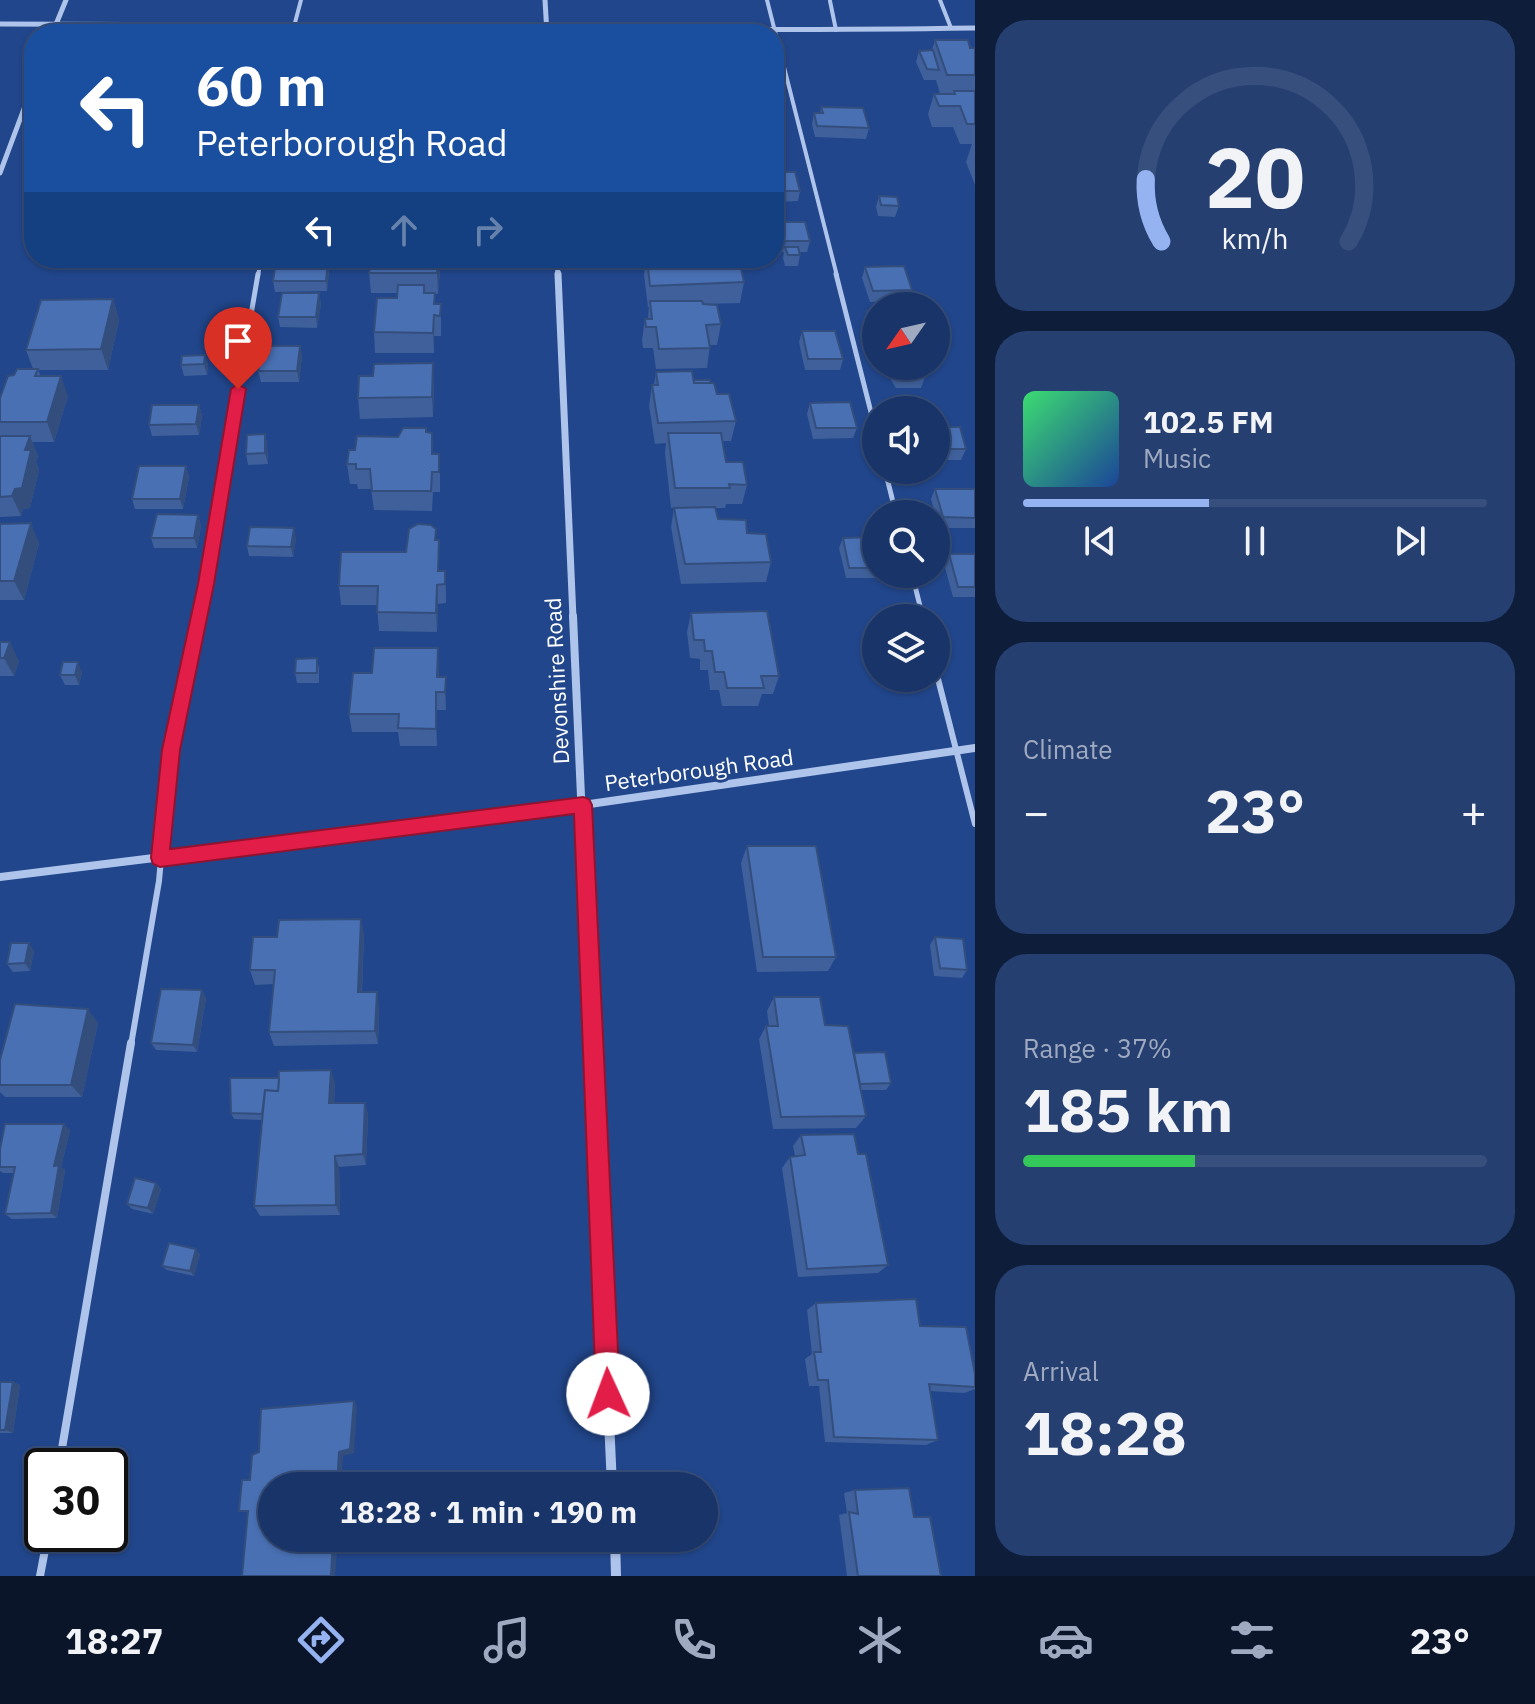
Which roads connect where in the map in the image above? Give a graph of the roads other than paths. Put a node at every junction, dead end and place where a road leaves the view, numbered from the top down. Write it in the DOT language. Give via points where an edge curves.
graph roads {
  1 [pos="66,0"];
  2 [pos="301,0"];
  3 [pos="545,0"];
  4 [pos="767,0"];
  5 [pos="940,0"];
  6 [pos="830,1"];
  7 [pos="0,24"];
  8 [pos="56,24"];
  9 [pos="293,24"];
  10 [pos="546,24"];
  11 [pos="773,24"];
  12 [pos="951,28"];
  13 [pos="975,28"];
  14 [pos="836,30"];
  15 [pos="784,31"];
  16 [pos="784,67"];
  17 [pos="24,109"];
  18 [pos="0,173"];
  19 [pos="259,268"];
  20 [pos="557,268"];
  21 [pos="867,396"];
  22 [pos="941,692"];
  23 [pos="975,748"];
  24 [pos="956,751"];
  25 [pos="583,805"];
  26 [pos="975,824"];
  27 [pos="160,858"];
  28 [pos="0,877"];
  29 [pos="62,1448"];
  30 [pos="611,1472"];
  31 [pos="45,1552"];
  32 [pos="615,1552"];
  33 [pos="40,1576"];
  34 [pos="616,1576"];
  1 -- 8 [label="street"];
  2 -- 9 [label="lane"];
  3 -- 10 [label="street"];
  4 -- 11 [label="lane"];
  5 -- 12 [label="lane"];
  6 -- 14 [label="lane"];
  7 -- 8 [label="street"];
  8 -- 9 [label="street"];
  12 -- 13 [label="street"];
  12 -- 14 [label="street"];
  14 -- 15 [label="street"];
  16 -- 21 [label="lane"];
  17 -- 18 [label="street"];
  19 -- 27 [label="lane" via="206,584 171,750"];
  20 -- 25 [label="street, Devonshire Road"];
  22 -- 24 [label="lane"];
  23 -- 24 [label="street, Peterborough Road"];
  24 -- 25 [label="street, Peterborough Road"];
  24 -- 26 [label="lane"];
  25 -- 27 [label="street, Peterborough Road"];
  25 -- 30 [label="street, Devonshire Road"];
  27 -- 28 [label="street, Peterborough Road"];
  27 -- 29 [label="lane"];
  31 -- 33 [label="lane"];
  32 -- 34 [label="street"];
}
